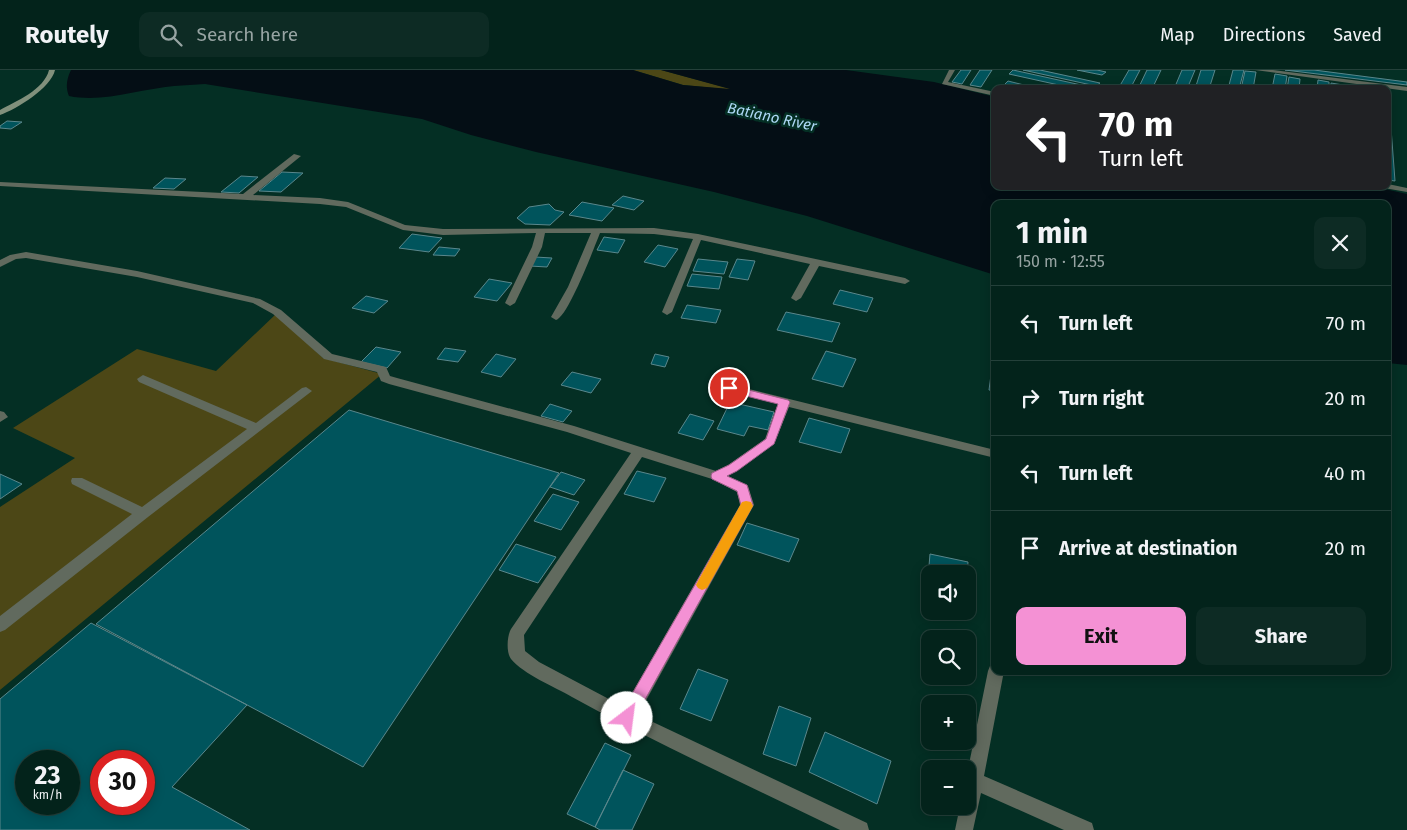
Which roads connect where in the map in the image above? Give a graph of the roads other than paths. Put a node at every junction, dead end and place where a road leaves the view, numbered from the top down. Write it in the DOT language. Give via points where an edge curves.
graph roads {
  1 [pos="52,70"];
  2 [pos="952,70"];
  3 [pos="1258,70"];
  4 [pos="1376,85"];
  5 [pos="1391,87"];
  6 [pos="1407,89"];
  7 [pos="991,93"];
  8 [pos="0,113"];
  9 [pos="297,156"];
  10 [pos="0,184"];
  11 [pos="1391,187"];
  12 [pos="1407,190"];
  13 [pos="245,197"];
  14 [pos="597,230"];
  15 [pos="541,231"];
  16 [pos="698,237"];
  17 [pos="816,262"];
  18 [pos="0,264"];
  19 [pos="905,281"];
  20 [pos="796,298"];
  21 [pos="510,303"];
  22 [pos="667,312"];
  23 [pos="556,317"];
  24 [pos="143,379"];
  25 [pos="729,388"];
  26 [pos="306,391"];
  27 [pos="784,402"];
  28 [pos="257,428"];
  29 [pos="639,451"];
  30 [pos="991,453"];
  31 [pos="716,476"];
  32 [pos="77,481"];
  33 [pos="144,513"];
  34 [pos="4,617"];
  35 [pos="995,675"];
  36 [pos="627,718"];
  37 [pos="976,776"];
  38 [pos="976,781"];
  39 [pos="967,815"];
  40 [pos="860,830"];
  41 [pos="964,830"];
  42 [pos="1085,830"];
  1 -- 8 [label="street" via="47,82"];
  2 -- 7 [label="street" via="944,83"];
  3 -- 4 [label="street"];
  5 -- 6 [label="street"];
  9 -- 13 [label="street"];
  10 -- 13 [label="street"];
  11 -- 12 [label="street"];
  13 -- 15 [label="street" via="348,205 403,227 435,231"];
  14 -- 15 [label="street"];
  14 -- 16 [label="street"];
  14 -- 23 [label="street" via="573,287"];
  15 -- 21 [label="street" via="537,247"];
  16 -- 17 [label="street"];
  16 -- 22 [label="street"];
  17 -- 19 [label="street"];
  17 -- 20 [label="street"];
  18 -- 29 [label="street" via="26,255 136,274 256,301 277,312 328,357 382,370 386,378 393,381"];
  24 -- 28 [label="street"];
  25 -- 27 [label="street"];
  26 -- 28 [label="street"];
  27 -- 30 [label="street"];
  27 -- 31 [label="street" via="770,441 733,468"];
  28 -- 33 [label="street"];
  29 -- 31 [label="street"];
  29 -- 36 [label="street" via="516,634 517,654 533,667"];
  31 -- 36 [label="street" via="743,489 747,505"];
  32 -- 33 [label="street"];
  33 -- 34 [label="street"];
  35 -- 37 [label="street"];
  36 -- 40 [label="street"];
  38 -- 42 [label="street"];
  39 -- 41 [label="street"];
}
